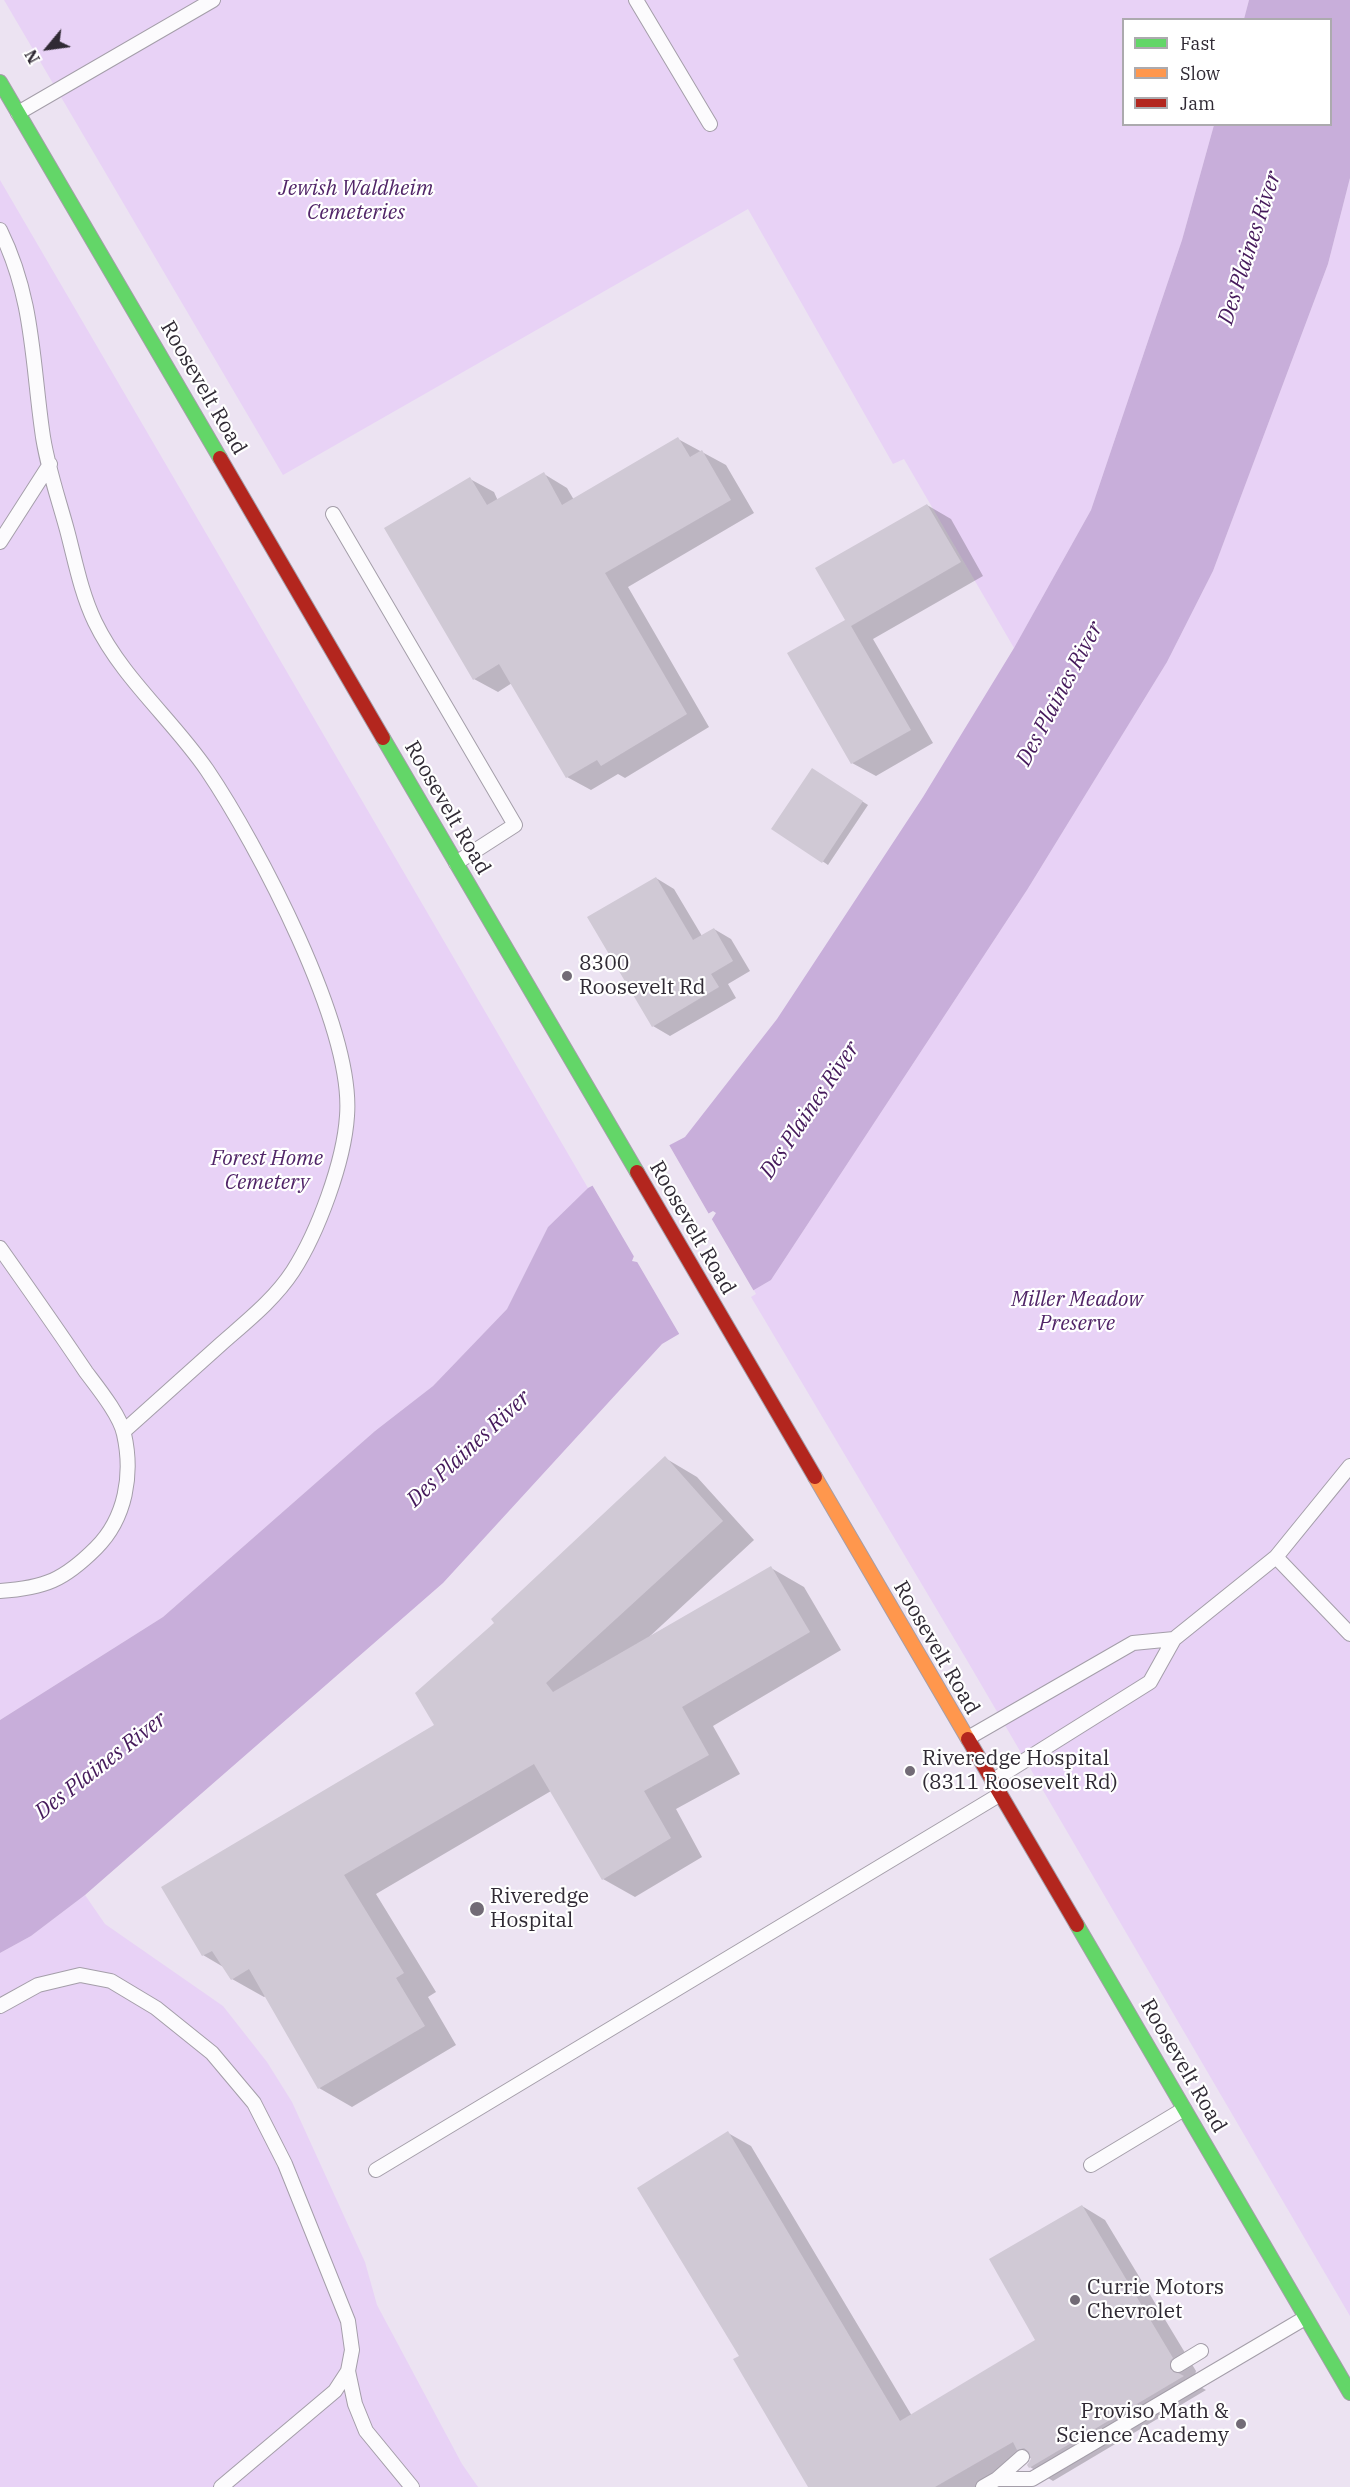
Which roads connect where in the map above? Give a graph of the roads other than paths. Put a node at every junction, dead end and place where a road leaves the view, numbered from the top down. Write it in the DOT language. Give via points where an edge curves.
graph roads {
  1 [pos="213,0"];
  2 [pos="636,0"];
  3 [pos="0,82"];
  4 [pos="18,113"];
  5 [pos="710,124"];
  6 [pos="0,230"];
  7 [pos="50,464"];
  8 [pos="333,514"];
  9 [pos="0,542"];
  10 [pos="456,863"];
  11 [pos="0,1248"];
  12 [pos="124,1431"];
  13 [pos="1350,1466"];
  14 [pos="1276,1557"];
  15 [pos="0,1591"];
  16 [pos="1350,1634"];
  17 [pos="1174,1639"];
  18 [pos="966,1739"];
  19 [pos="991,1782"];
  20 [pos="999,1795"];
  21 [pos="0,2006"];
  22 [pos="1184,2109"];
  23 [pos="1091,2165"];
  24 [pos="376,2170"];
  25 [pos="1305,2318"];
  26 [pos="1201,2351"];
  27 [pos="1178,2365"];
  28 [pos="348,2371"];
  29 [pos="1350,2393"];
  30 [pos="1022,2457"];
  31 [pos="997,2479"];
  32 [pos="221,2487"];
  33 [pos="412,2487"];
  34 [pos="983,2487"];
  1 -- 4 [label="lane"];
  2 -- 5 [label="lane"];
  3 -- 4 [label="main road, Roosevelt Road"];
  4 -- 10 [label="main road, Roosevelt Road"];
  6 -- 7 [label="lane" via="26,297 42,434"];
  7 -- 9 [label="lane"];
  7 -- 12 [label="lane" via="94,620 112,652 204,766 238,819 316,981 346,1081 348,1115 339,1166 294,1269 269,1302"];
  8 -- 10 [label="lane" via="516,825"];
  10 -- 18 [label="main road, Roosevelt Road"];
  11 -- 12 [label="lane"];
  12 -- 15 [label="lane" via="128,1466 124,1501 108,1535 82,1563 57,1580 32,1589"];
  13 -- 14 [label="lane"];
  14 -- 16 [label="lane"];
  14 -- 17 [label="lane"];
  17 -- 18 [label="lane" via="1133,1643"];
  17 -- 19 [label="lane" via="1150,1682"];
  18 -- 19 [label="main road, Roosevelt Road"];
  19 -- 20 [label="main road, Roosevelt Road"];
  20 -- 22 [label="main road, Roosevelt Road"];
  20 -- 24 [label="lane"];
  21 -- 28 [label="lane" via="38,1984 81,1975 111,1981 156,2008 212,2053 254,2103 285,2164 348,2322 352,2350"];
  22 -- 23 [label="lane"];
  22 -- 25 [label="main road, Roosevelt Road"];
  25 -- 29 [label="main road, Roosevelt Road"];
  25 -- 31 [label="lane" via="1032,2479"];
  26 -- 27 [label="lane"];
  28 -- 32 [label="lane" via="335,2391"];
  28 -- 33 [label="lane" via="366,2431"];
  30 -- 31 [label="lane"];
  31 -- 34 [label="lane"];
}
